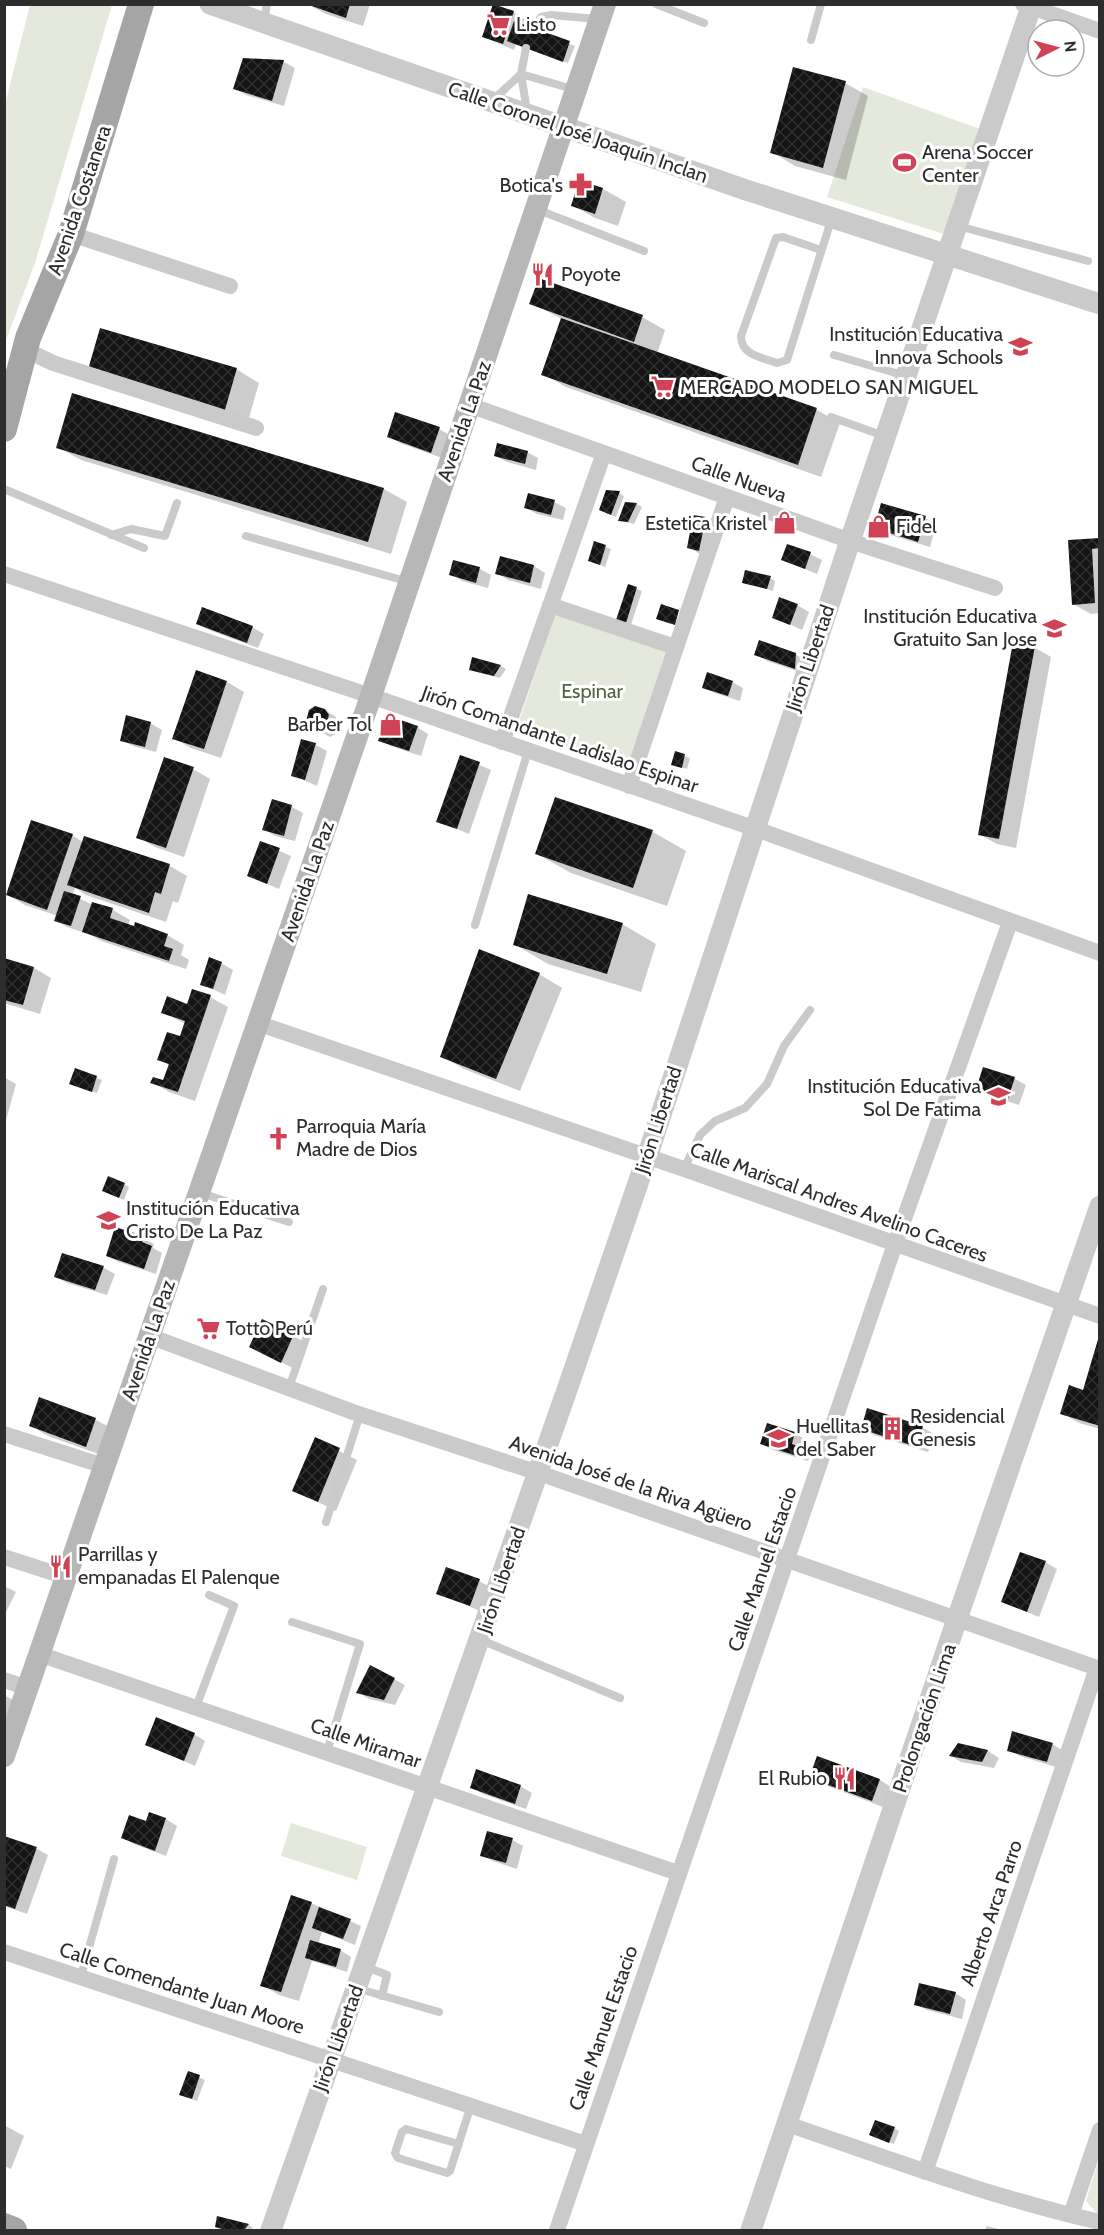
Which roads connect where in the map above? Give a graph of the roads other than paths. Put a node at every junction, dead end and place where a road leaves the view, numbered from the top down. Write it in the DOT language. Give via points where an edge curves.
graph roads {
  1 [pos="141,4"];
  2 [pos="210,4"];
  3 [pos="656,4"];
  4 [pos="821,4"];
  5 [pos="1029,5"];
  6 [pos="603,12"];
  7 [pos="266,14"];
  8 [pos="704,22"];
  9 [pos="533,28"];
  10 [pos="1100,31"];
  11 [pos="811,40"];
  12 [pos="526,48"];
  13 [pos="521,74"];
  14 [pos="576,90"];
  15 [pos="491,102"];
  16 [pos="528,115"];
  17 [pos="563,128"];
  18 [pos="535,209"];
  19 [pos="831,218"];
  20 [pos="957,225"];
  21 [pos="71,234"];
  22 [pos="821,250"];
  23 [pos="644,251"];
  24 [pos="947,255"];
  25 [pos="1088,261"];
  26 [pos="230,286"];
  27 [pos="1100,304"];
  28 [pos="24,349"];
  29 [pos="834,355"];
  30 [pos="906,376"];
  31 [pos="469,405"];
  32 [pos="831,417"];
  33 [pos="256,428"];
  34 [pos="4,429"];
  35 [pos="885,436"];
  36 [pos="604,453"];
  37 [pos="4,489"];
  38 [pos="728,497"];
  39 [pos="177,503"];
  40 [pos="111,535"];
  41 [pos="246,536"];
  42 [pos="850,541"];
  43 [pos="144,548"];
  44 [pos="4,574"];
  45 [pos="409,582"];
  46 [pos="995,588"];
  47 [pos="550,605"];
  48 [pos="675,647"];
  49 [pos="370,696"];
  50 [pos="502,741"];
  51 [pos="528,751"];
  52 [pos="629,786"];
  53 [pos="753,828"];
  54 [pos="1010,922"];
  55 [pos="475,926"];
  56 [pos="1100,953"];
  57 [pos="810,1010"];
  58 [pos="258,1023"];
  59 [pos="646,1157"];
  60 [pos="684,1169"];
  61 [pos="199,1193"];
  62 [pos="1100,1206"];
  63 [pos="289,1222"];
  64 [pos="895,1244"];
  65 [pos="323,1289"];
  66 [pos="1066,1304"];
  67 [pos="1100,1316"];
  68 [pos="149,1336"];
  69 [pos="289,1388"];
  70 [pos="360,1414"];
  71 [pos="4,1434"];
  72 [pos="104,1466"];
  73 [pos="539,1473"];
  74 [pos="326,1522"];
  75 [pos="4,1557"];
  76 [pos="788,1560"];
  77 [pos="66,1577"];
  78 [pos="209,1595"];
  79 [pos="957,1619"];
  80 [pos="292,1622"];
  81 [pos="480,1640"];
  82 [pos="39,1654"];
  83 [pos="1098,1669"];
  84 [pos="4,1680"];
  85 [pos="28,1688"];
  86 [pos="620,1698"];
  87 [pos="196,1707"];
  88 [pos="327,1752"];
  89 [pos="4,1755"];
  90 [pos="429,1786"];
  91 [pos="114,1859"];
  92 [pos="678,1873"];
  93 [pos="4,1952"];
  94 [pos="364,1965"];
  95 [pos="81,1976"];
  96 [pos="356,1987"];
  97 [pos="382,1996"];
  98 [pos="439,2012"];
  99 [pos="330,2059"];
  100 [pos="471,2105"];
  101 [pos="787,2124"];
  102 [pos="1100,2130"];
  103 [pos="459,2144"];
  104 [pos="586,2144"];
  105 [pos="925,2172"];
  106 [pos="1071,2215"];
  107 [pos="1100,2222"];
  108 [pos="4,2226"];
  109 [pos="14,2230"];
  110 [pos="271,2230"];
  111 [pos="556,2230"];
  112 [pos="751,2230"];
  1 -- 21 [label="main road, Avenida Costanera"];
  2 -- 7 [label="street, Calle Coronel José Joaquín Inclan"];
  3 -- 8 [label="lane"];
  4 -- 11 [label="lane"];
  5 -- 10 [label="street"];
  5 -- 20 [label="street, Jirón Libertad"];
  6 -- 9 [label="lane" via="541,17"];
  6 -- 14 [label="main road, Avenida La Paz"];
  7 -- 15 [label="street, Calle Coronel José Joaquín Inclan"];
  12 -- 13 [label="lane"];
  13 -- 14 [label="lane"];
  13 -- 15 [label="lane"];
  13 -- 16 [label="lane"];
  14 -- 17 [label="main road, Avenida La Paz"];
  15 -- 16 [label="street, Calle Coronel José Joaquín Inclan"];
  16 -- 17 [label="street, Calle Coronel José Joaquín Inclan"];
  17 -- 18 [label="main road, Avenida La Paz"];
  17 -- 19 [label="street, Calle Coronel José Joaquín Inclan"];
  18 -- 23 [label="lane"];
  18 -- 31 [label="main road, Avenida La Paz"];
  19 -- 22 [label="lane"];
  19 -- 24 [label="street, Calle Coronel José Joaquín Inclan"];
  20 -- 24 [label="street, Jirón Libertad"];
  20 -- 25 [label="lane"];
  21 -- 26 [label="street"];
  21 -- 28 [label="main road, Avenida Costanera"];
  22 -- 22 [label="lane" via="787,360 777,363 745,350 741,336 776,238"];
  24 -- 27 [label="street, Calle Coronel José Joaquín Inclan"];
  24 -- 30 [label="street, Jirón Libertad"];
  28 -- 33 [label="street" via="53,363"];
  28 -- 34 [label="main road, Avenida Costanera"];
  29 -- 30 [label="lane"];
  30 -- 35 [label="street, Jirón Libertad"];
  31 -- 36 [label="street, Calle Nueva"];
  31 -- 45 [label="main road, Avenida La Paz"];
  32 -- 35 [label="lane"];
  35 -- 42 [label="street, Jirón Libertad"];
  36 -- 38 [label="street, Calle Nueva"];
  36 -- 47 [label="street"];
  37 -- 40 [label="lane"];
  38 -- 42 [label="street, Calle Nueva"];
  38 -- 48 [label="street"];
  39 -- 40 [label="lane" via="165,537 131,530"];
  40 -- 43 [label="lane"];
  41 -- 45 [label="lane"];
  42 -- 46 [label="street, Calle Nueva"];
  42 -- 53 [label="street, Jirón Libertad"];
  44 -- 49 [label="street, Jirón Comandante Ladislao Espinar"];
  45 -- 49 [label="main road, Avenida La Paz"];
  47 -- 48 [label="street"];
  47 -- 50 [label="street"];
  48 -- 52 [label="street"];
  49 -- 50 [label="street, Jirón Comandante Ladislao Espinar"];
  49 -- 58 [label="main road, Avenida La Paz"];
  50 -- 51 [label="street, Jirón Comandante Ladislao Espinar"];
  51 -- 52 [label="street, Jirón Comandante Ladislao Espinar"];
  51 -- 55 [label="lane"];
  52 -- 53 [label="street, Jirón Comandante Ladislao Espinar"];
  53 -- 54 [label="street, Jirón Comandante Ladislao Espinar"];
  53 -- 59 [label="street, Jirón Libertad"];
  54 -- 56 [label="street, Jirón Comandante Ladislao Espinar"];
  54 -- 64 [label="street, Calle Manuel Estacio"];
  57 -- 60 [label="lane" via="784,1046 767,1084 745,1108 715,1121 700,1135"];
  58 -- 59 [label="street, Calle Mariscal Andres Avelino Caceres"];
  58 -- 61 [label="main road, Avenida La Paz"];
  59 -- 60 [label="street, Calle Mariscal Andres Avelino Caceres"];
  59 -- 73 [label="street, Jirón Libertad"];
  60 -- 64 [label="street, Calle Mariscal Andres Avelino Caceres"];
  61 -- 63 [label="lane"];
  61 -- 68 [label="main road, Avenida La Paz"];
  62 -- 66 [label="street, Prolongación Lima"];
  64 -- 66 [label="street, Calle Mariscal Andres Avelino Caceres"];
  64 -- 76 [label="street, Calle Manuel Estacio"];
  65 -- 69 [label="lane"];
  66 -- 67 [label="street, Calle Mariscal Andres Avelino Caceres"];
  66 -- 79 [label="street, Prolongación Lima"];
  68 -- 69 [label="street, Avenida José de la Riva Agüero"];
  68 -- 72 [label="main road, Avenida La Paz"];
  69 -- 70 [label="street, Avenida José de la Riva Agüero"];
  70 -- 73 [label="street, Avenida José de la Riva Agüero"];
  70 -- 74 [label="lane"];
  71 -- 72 [label="street"];
  72 -- 77 [label="main road, Avenida La Paz"];
  73 -- 76 [label="street, Avenida José de la Riva Agüero"];
  73 -- 81 [label="street, Jirón Libertad"];
  75 -- 77 [label="street"];
  76 -- 79 [label="street, Avenida José de la Riva Agüero"];
  76 -- 92 [label="street, Calle Manuel Estacio"];
  77 -- 82 [label="main road, Avenida La Paz"];
  78 -- 87 [label="lane" via="234,1606"];
  79 -- 83 [label="street, Avenida José de la Riva Agüero"];
  79 -- 101 [label="street, Prolongación Lima"];
  80 -- 88 [label="lane" via="360,1644"];
  81 -- 86 [label="lane"];
  81 -- 90 [label="street, Jirón Libertad"];
  82 -- 85 [label="main road, Avenida La Paz"];
  82 -- 87 [label="street, Calle Miramar"];
  83 -- 105 [label="street, Alberto Arca Parro"];
  84 -- 85 [label="street"];
  85 -- 89 [label="main road, Avenida La Paz"];
  87 -- 88 [label="street, Calle Miramar"];
  88 -- 90 [label="street, Calle Miramar"];
  90 -- 92 [label="street, Calle Miramar"];
  90 -- 94 [label="street, Jirón Libertad"];
  91 -- 95 [label="lane"];
  92 -- 104 [label="street, Calle Manuel Estacio"];
  93 -- 95 [label="street, Calle Comendante Juan Moore"];
  94 -- 96 [label="street, Jirón Libertad"];
  94 -- 97 [label="lane" via="387,1975"];
  95 -- 99 [label="street, Calle Comendante Juan Moore"];
  96 -- 97 [label="lane"];
  96 -- 99 [label="street, Jirón Libertad"];
  97 -- 98 [label="lane"];
  99 -- 100 [label="street, Calle Comendante Juan Moore"];
  99 -- 110 [label="street, Jirón Libertad"];
  100 -- 103 [label="lane"];
  100 -- 104 [label="street, Calle Comendante Juan Moore"];
  101 -- 105 [label="street"];
  101 -- 112 [label="street, Prolongación Lima"];
  102 -- 106 [label="street"];
  103 -- 103 [label="lane" via="406,2129 395,2153 447,2174"];
  104 -- 111 [label="street, Calle Manuel Estacio"];
  105 -- 106 [label="street"];
  106 -- 107 [label="street"];
  108 -- 109 [label="main road"];
}
